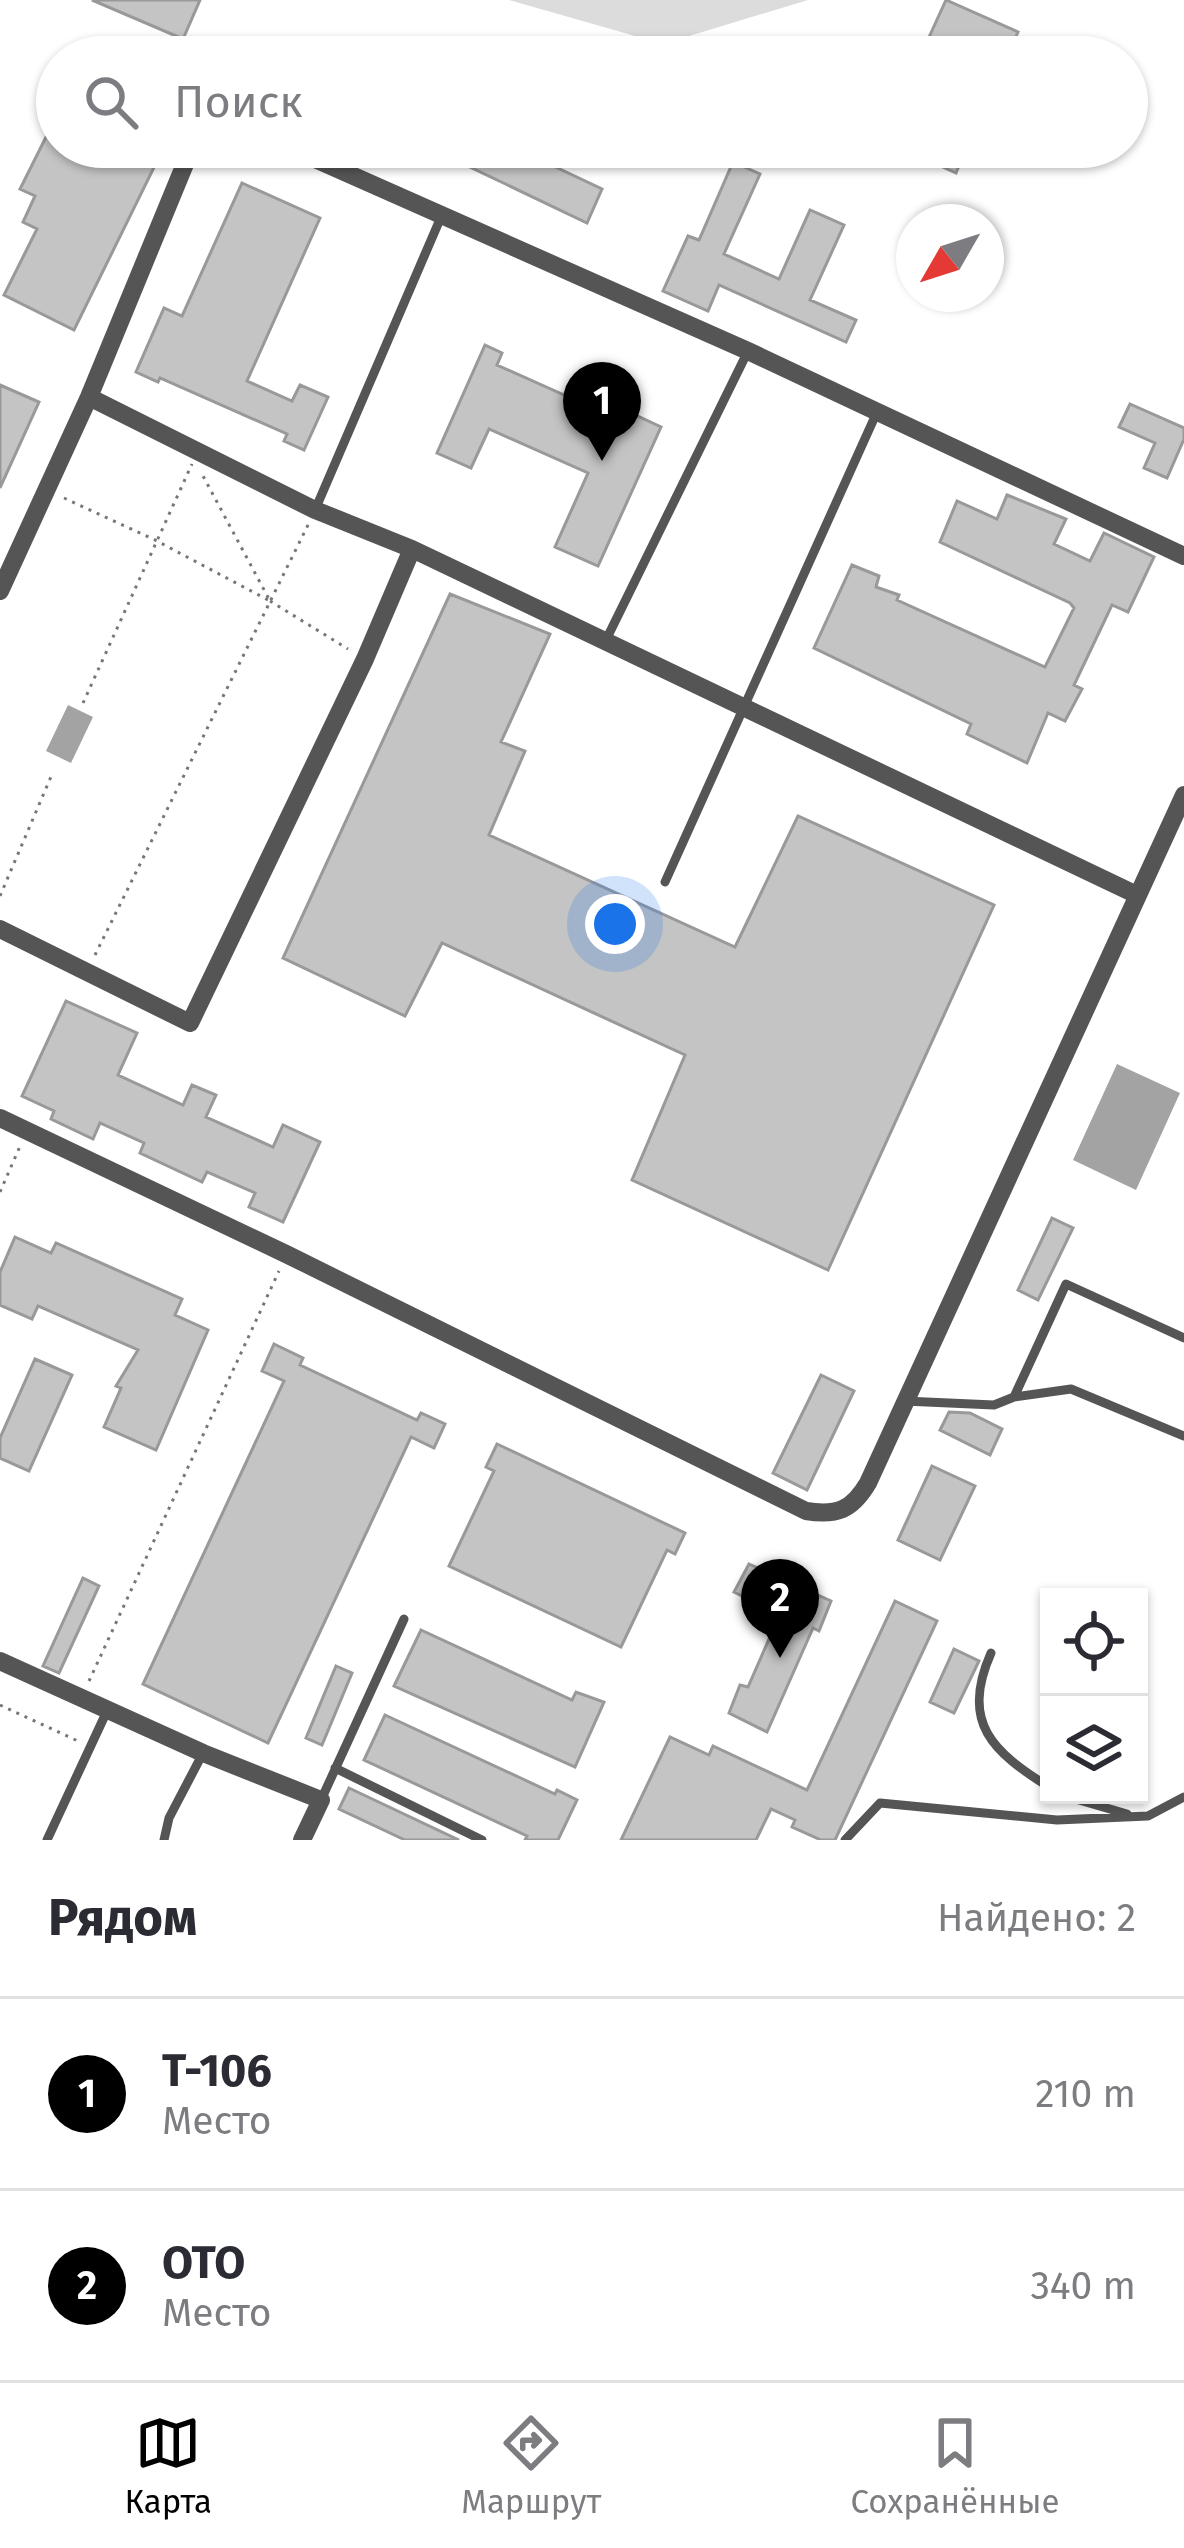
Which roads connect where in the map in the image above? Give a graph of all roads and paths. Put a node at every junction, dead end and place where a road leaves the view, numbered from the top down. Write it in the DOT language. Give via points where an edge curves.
graph roads {
  1 [pos="183,168"];
  2 [pos="336,168"];
  3 [pos="442,215"];
  4 [pos="748,351"];
  5 [pos="89,397"];
  6 [pos="878,412"];
  7 [pos="46,490"];
  8 [pos="316,510"];
  9 [pos="155,540"];
  10 [pos="412,549"];
  11 [pos="1184,556"];
  12 [pos="0,591"];
  13 [pos="270,601"];
  14 [pos="605,642"];
  15 [pos="365,659"];
  16 [pos="83,703"];
  17 [pos="742,705"];
  18 [pos="53,772"];
  19 [pos="1184,795"];
  20 [pos="665,882"];
  21 [pos="1137,895"];
  22 [pos="0,896"];
  23 [pos="0,928"];
  24 [pos="87,973"];
  25 [pos="0,1118"];
  26 [pos="27,1131"];
  27 [pos="0,1192"];
  28 [pos="286,1254"];
  29 [pos="1184,1338"];
  30 [pos="1014,1397"];
  31 [pos="904,1401"];
  32 [pos="1184,1436"];
  33 [pos="404,1619"];
  34 [pos="991,1653"];
  35 [pos="0,1661"];
  36 [pos="81,1700"];
  37 [pos="0,1705"];
  38 [pos="107,1711"];
  39 [pos="92,1748"];
  40 [pos="203,1753"];
  41 [pos="335,1768"];
  42 [pos="1040,1781"];
  43 [pos="1184,1797"];
  44 [pos="321,1799"];
  45 [pos="1095,1804"];
  46 [pos="1138,1816"];
  47 [pos="47,1840"];
  48 [pos="164,1840"];
  49 [pos="302,1840"];
  50 [pos="482,1840"];
  51 [pos="845,1840"];
  1 -- 5 [label="street"];
  2 -- 3 [label="street"];
  3 -- 4 [label="street"];
  3 -- 8 [label="lane"];
  4 -- 6 [label="street"];
  4 -- 14 [label="lane"];
  5 -- 7 [label="street"];
  5 -- 8 [label="street"];
  6 -- 11 [label="street"];
  6 -- 17 [label="lane"];
  7 -- 9 [label="path"];
  7 -- 12 [label="street"];
  8 -- 10 [label="street"];
  8 -- 13 [label="path"];
  9 -- 13 [label="path"];
  9 -- 13 [label="path" via="194,459"];
  9 -- 16 [label="path"];
  10 -- 14 [label="street"];
  10 -- 15 [label="street"];
  13 -- 15 [label="path"];
  13 -- 24 [label="path"];
  14 -- 17 [label="street"];
  15 -- 24 [label="street" via="190,1023"];
  17 -- 20 [label="lane"];
  17 -- 21 [label="street"];
  18 -- 22 [label="path"];
  19 -- 21 [label="street"];
  21 -- 31 [label="street"];
  23 -- 24 [label="street"];
  25 -- 26 [label="street"];
  26 -- 27 [label="path"];
  26 -- 28 [label="street"];
  28 -- 31 [label="street" via="806,1511 830,1515 858,1500"];
  28 -- 36 [label="path"];
  29 -- 30 [label="lane" via="1066,1283"];
  30 -- 31 [label="lane" via="994,1405"];
  30 -- 32 [label="lane" via="1071,1390"];
  33 -- 41 [label="lane"];
  34 -- 42 [label="lane" via="979,1679 983,1727 1003,1758"];
  35 -- 36 [label="street"];
  36 -- 38 [label="street"];
  37 -- 39 [label="path"];
  38 -- 39 [label="lane"];
  38 -- 40 [label="street"];
  39 -- 47 [label="lane"];
  40 -- 44 [label="street"];
  40 -- 48 [label="lane"];
  41 -- 44 [label="lane"];
  41 -- 50 [label="lane"];
  43 -- 46 [label="lane"];
  44 -- 49 [label="street"];
  45 -- 46 [label="lane"];
  46 -- 51 [label="lane" via="1057,1820 880,1803"];
}
